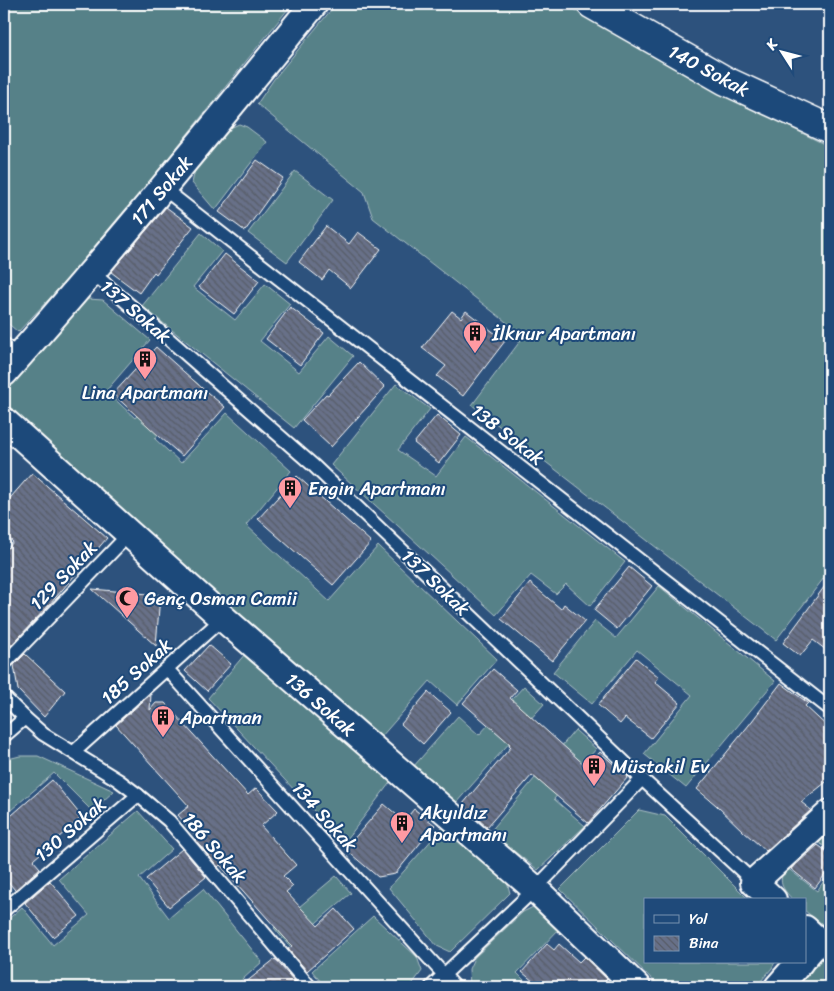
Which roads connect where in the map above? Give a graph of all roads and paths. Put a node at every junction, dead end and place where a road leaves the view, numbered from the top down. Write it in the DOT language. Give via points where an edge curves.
graph roads {
  1 [pos="314,4"];
  2 [pos="591,4"];
  3 [pos="830,129"];
  4 [pos="163,188"];
  5 [pos="92,272"];
  6 [pos="9,358"];
  7 [pos="4,422"];
  8 [pos="129,534"];
  9 [pos="223,618"];
  10 [pos="4,664"];
  11 [pos="167,669"];
  12 [pos="4,696"];
  13 [pos="830,709"];
  14 [pos="24,718"];
  15 [pos="4,736"];
  16 [pos="74,752"];
  17 [pos="642,779"];
  18 [pos="138,795"];
  19 [pos="830,813"];
  20 [pos="754,882"];
  21 [pos="534,890"];
  22 [pos="771,898"];
  23 [pos="4,910"];
  24 [pos="798,964"];
  25 [pos="444,975"];
  26 [pos="310,987"];
  27 [pos="431,987"];
  28 [pos="455,987"];
  29 [pos="637,987"];
  30 [pos="778,987"];
  1 -- 4 [label="street, 171 Sokak"];
  2 -- 3 [label="main road, 140 Sokak" via="726,81"];
  4 -- 5 [label="street, 171 Sokak"];
  4 -- 13 [label="lane, 138 Sokak"];
  5 -- 6 [label="street, 171 Sokak"];
  5 -- 17 [label="lane, 137 Sokak" via="314,466"];
  7 -- 8 [label="street, 136 Sokak"];
  8 -- 9 [label="street, 136 Sokak"];
  8 -- 10 [label="lane, 129 Sokak"];
  9 -- 11 [label="lane, 185 Sokak"];
  9 -- 21 [label="street, 136 Sokak"];
  11 -- 16 [label="lane, 185 Sokak"];
  11 -- 25 [label="lane, 134 Sokak"];
  12 -- 14 [label="lane, 186 Sokak"];
  14 -- 15 [label="lane"];
  14 -- 16 [label="lane, 186 Sokak" via="43,734"];
  16 -- 18 [label="lane, 186 Sokak"];
  17 -- 20 [label="lane, 137 Sokak"];
  17 -- 21 [label="lane"];
  18 -- 23 [label="lane, 130 Sokak"];
  18 -- 26 [label="lane, 186 Sokak" via="169,821"];
  19 -- 20 [label="street"];
  20 -- 22 [label="street, 137 Sokak"];
  21 -- 25 [label="lane"];
  21 -- 29 [label="street, 136 Sokak"];
  24 -- 30 [label="street"];
  25 -- 27 [label="lane"];
  25 -- 28 [label="lane, 134 Sokak"];
}
